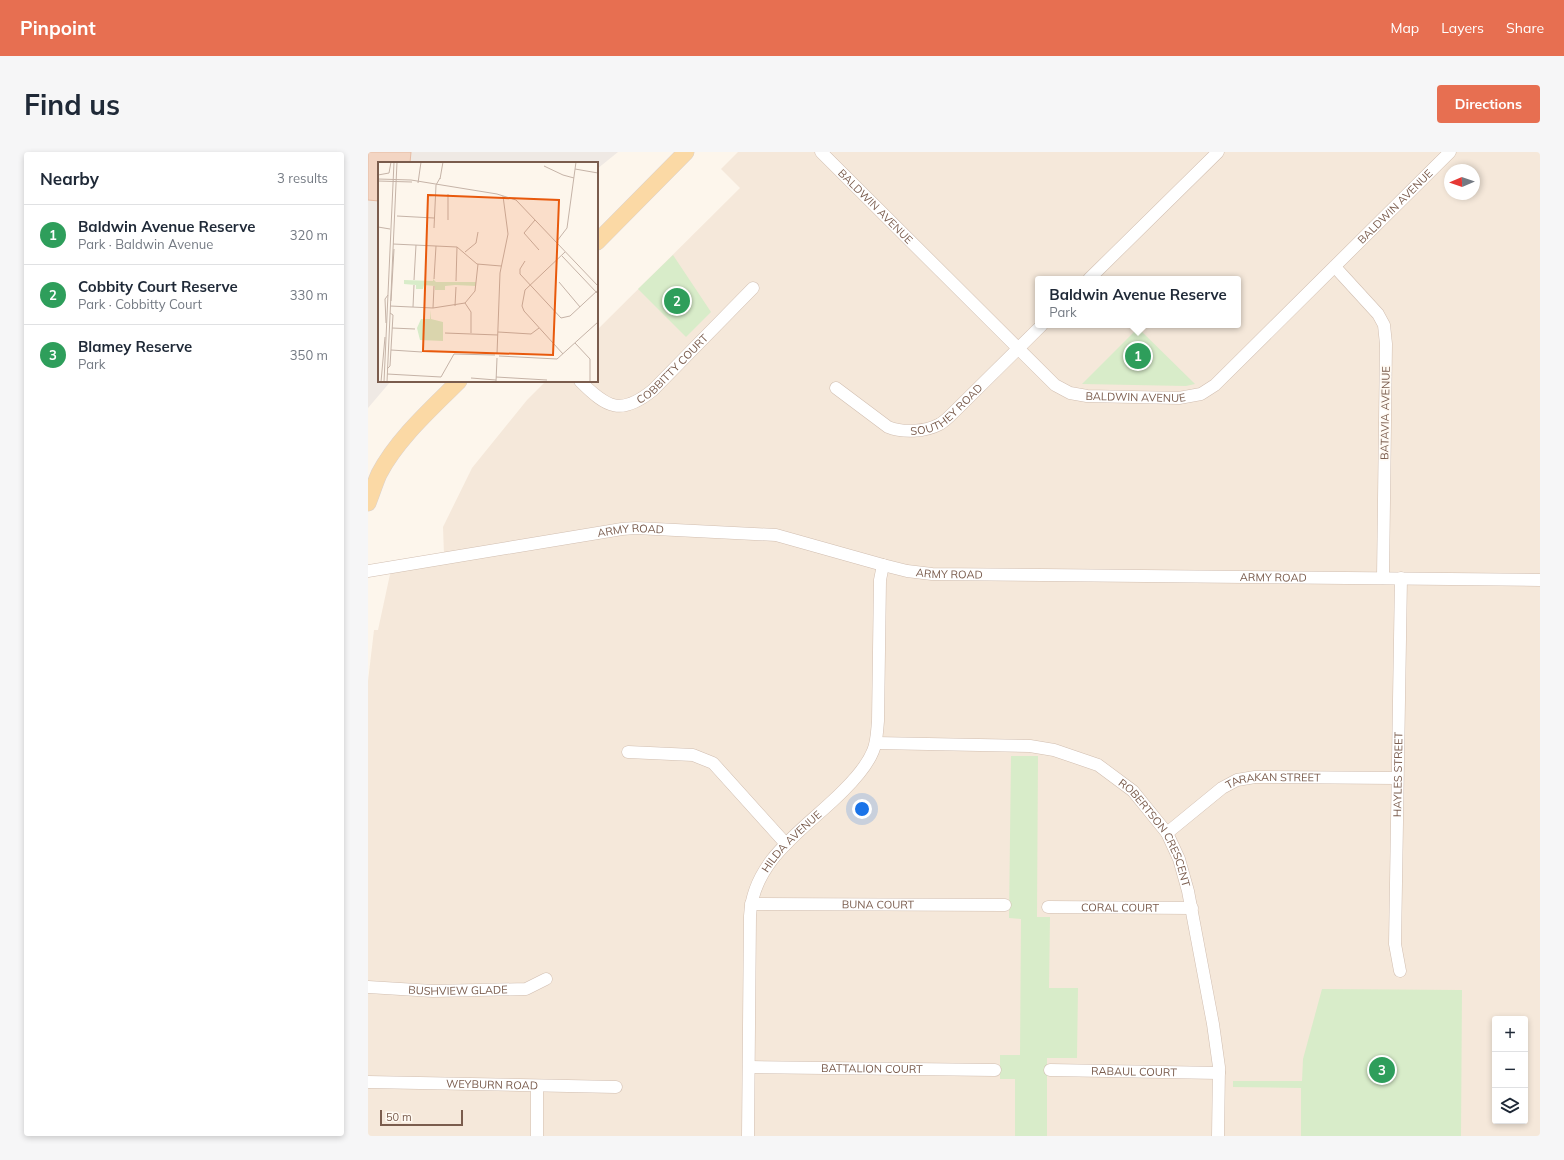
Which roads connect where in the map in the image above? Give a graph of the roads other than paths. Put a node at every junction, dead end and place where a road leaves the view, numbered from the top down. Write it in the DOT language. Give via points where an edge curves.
graph roads {
  1 [pos="821,152"];
  2 [pos="1218,152"];
  3 [pos="1450,152"];
  4 [pos="682,153"];
  5 [pos="598,241"];
  6 [pos="1335,267"];
  7 [pos="1092,276"];
  8 [pos="753,288"];
  9 [pos="1039,328"];
  10 [pos="1018,349"];
  11 [pos="458,382"];
  12 [pos="581,382"];
  13 [pos="836,388"];
  14 [pos="368,503"];
  15 [pos="883,565"];
  16 [pos="368,571"];
  17 [pos="1383,578"];
  18 [pos="1401,578"];
  19 [pos="1540,580"];
  20 [pos="876,743"];
  21 [pos="628,752"];
  22 [pos="1396,778"];
  23 [pos="1167,833"];
  24 [pos="786,844"];
  25 [pos="751,904"];
  26 [pos="1006,905"];
  27 [pos="1048,907"];
  28 [pos="1192,908"];
  29 [pos="1400,971"];
  30 [pos="546,979"];
  31 [pos="368,987"];
  32 [pos="749,1067"];
  33 [pos="995,1070"];
  34 [pos="1050,1070"];
  35 [pos="1219,1073"];
  36 [pos="368,1082"];
  37 [pos="537,1086"];
  38 [pos="616,1086"];
  39 [pos="537,1136"];
  40 [pos="748,1136"];
  41 [pos="1218,1136"];
  1 -- 10 [label="street, BALDWIN AVENUE"];
  2 -- 7 [label="street"];
  3 -- 6 [label="street, BALDWIN AVENUE"];
  4 -- 5 [label="main road"];
  6 -- 10 [label="street, BALDWIN AVENUE" via="1241,361 1201,394 1179,398 1087,396 1070,393 1055,385"];
  6 -- 17 [label="street, BATAVIA AVENUE" via="1378,314 1384,325 1386,344"];
  8 -- 12 [label="street, COBBITTY COURT" via="653,390 639,401 625,406 610,404 597,398"];
  9 -- 10 [label="street, SOUTHEY ROAD"];
  10 -- 13 [label="street, SOUTHEY ROAD" via="954,412 939,424 920,430 904,431 888,426"];
  11 -- 14 [label="main road" via="419,420 395,451 380,473"];
  15 -- 16 [label="street, ARMY ROAD" via="776,535 636,528"];
  15 -- 17 [label="street, ARMY ROAD" via="932,574"];
  15 -- 20 [label="street, HILDA AVENUE" via="880,580"];
  17 -- 18 [label="street, ARMY ROAD"];
  18 -- 19 [label="street, ARMY ROAD"];
  18 -- 22 [label="street, HAYLES STREET"];
  20 -- 23 [label="street, ROBERTSON CRESCENT" via="1030,746 1076,756 1098,765 1133,791"];
  20 -- 24 [label="street, HILDA AVENUE" via="858,776"];
  21 -- 24 [label="street" via="693,755 713,763"];
  22 -- 23 [label="street, TARAKAN STREET" via="1254,777 1237,780 1222,788"];
  22 -- 29 [label="street, HAYLES STREET" via="1395,944"];
  23 -- 28 [label="street, ROBERTSON CRESCENT" via="1179,859"];
  24 -- 25 [label="street, HILDA AVENUE" via="774,855 760,875"];
  25 -- 26 [label="street, BUNA COURT"];
  25 -- 32 [label="street, HILDA AVENUE"];
  27 -- 28 [label="street, CORAL COURT"];
  28 -- 35 [label="street, ROBERTSON CRESCENT"];
  30 -- 31 [label="street, BUSHVIEW GLADE" via="526,989 433,991"];
  32 -- 33 [label="street, BATTALION COURT"];
  32 -- 40 [label="street, HILDA AVENUE"];
  34 -- 35 [label="street, RABAUL COURT"];
  35 -- 41 [label="street, ROBERTSON CRESCENT"];
  36 -- 37 [label="street, WEYBURN ROAD"];
  37 -- 38 [label="street, WEYBURN ROAD"];
  37 -- 39 [label="street"];
}
